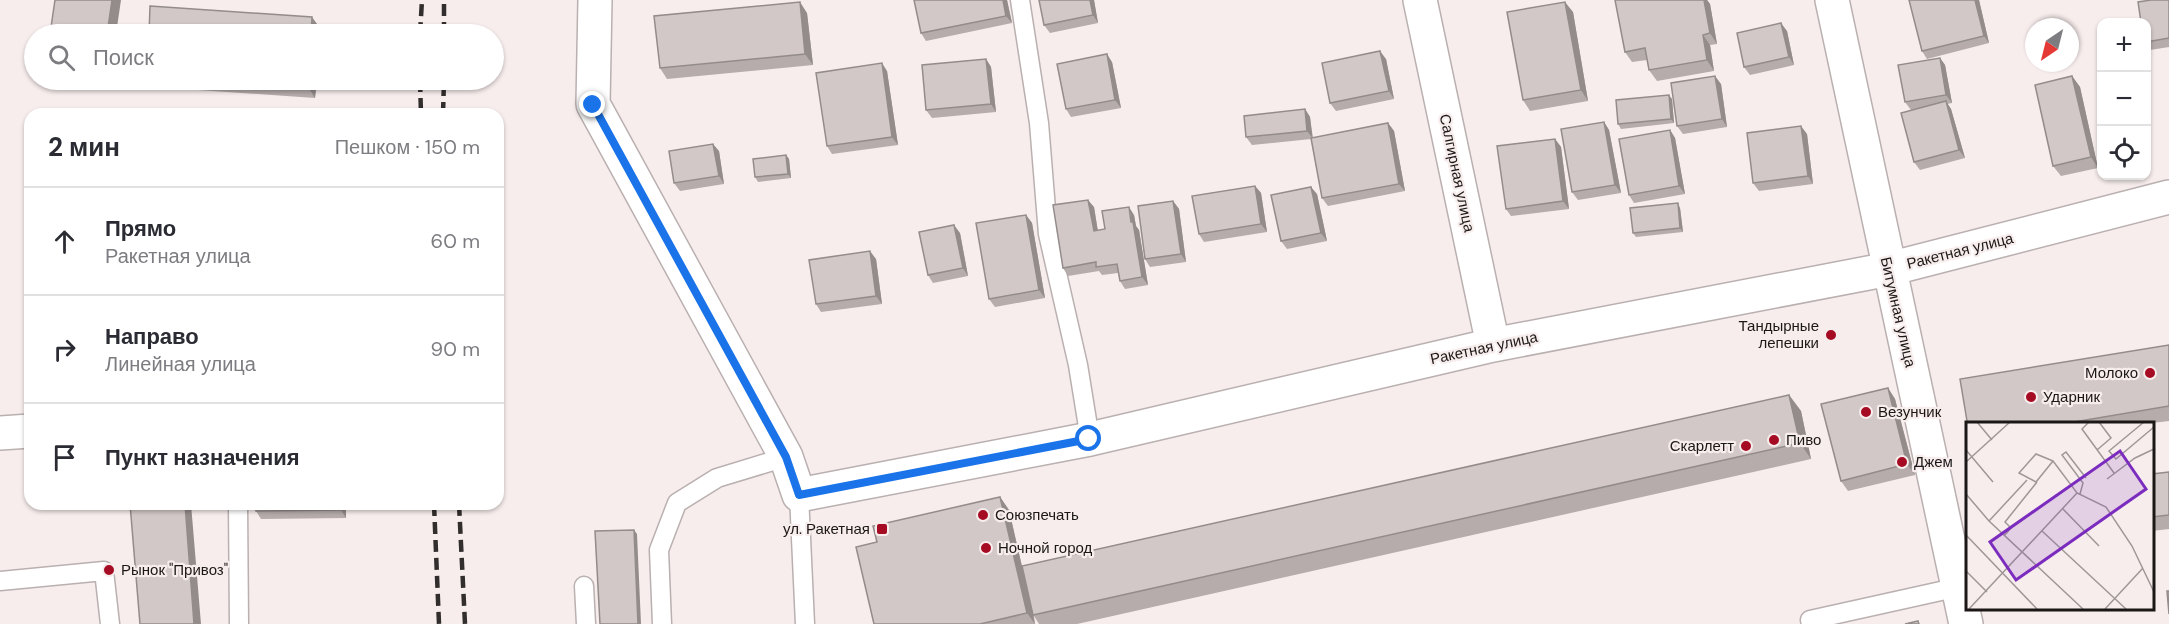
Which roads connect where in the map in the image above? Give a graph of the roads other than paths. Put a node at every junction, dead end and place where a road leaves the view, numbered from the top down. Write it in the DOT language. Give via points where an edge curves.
graph roads {
  1 [pos="595,0"];
  2 [pos="1020,0"];
  3 [pos="1420,0"];
  4 [pos="1832,0"];
  5 [pos="2169,197"];
  6 [pos="1889,269"];
  7 [pos="1493,345"];
  8 [pos="24,432"];
  9 [pos="0,433"];
  10 [pos="1089,439"];
  11 [pos="786,457"];
  12 [pos="799,495"];
  13 [pos="238,510"];
  14 [pos="0,581"];
  15 [pos="584,586"];
  16 [pos="1959,587"];
  17 [pos="110,624"];
  18 [pos="240,624"];
  19 [pos="586,624"];
  20 [pos="662,624"];
  21 [pos="805,624"];
  22 [pos="1811,624"];
  23 [pos="1966,624"];
  1 -- 11 [label="street" via="593,105"];
  2 -- 10 [label="lane" via="1039,123 1048,234 1078,365"];
  3 -- 7 [label="street, Салгирная улица"];
  4 -- 6 [label="street, Битумная улица"];
  5 -- 6 [label="street, Ракетная улица"];
  6 -- 7 [label="street, Ракетная улица"];
  6 -- 16 [label="street, Битумная улица"];
  7 -- 10 [label="street, Ракетная улица"];
  8 -- 9 [label="street"];
  10 -- 12 [label="street, Ракетная улица"];
  11 -- 12 [label="street"];
  11 -- 20 [label="lane" via="717,478 677,503 659,550"];
  12 -- 21 [label="lane"];
  13 -- 18 [label="lane"];
  14 -- 17 [label="lane" via="104,571"];
  15 -- 19 [label="lane"];
  16 -- 22 [label="lane" via="1810,620"];
  16 -- 23 [label="street, Битумная улица"];
}
